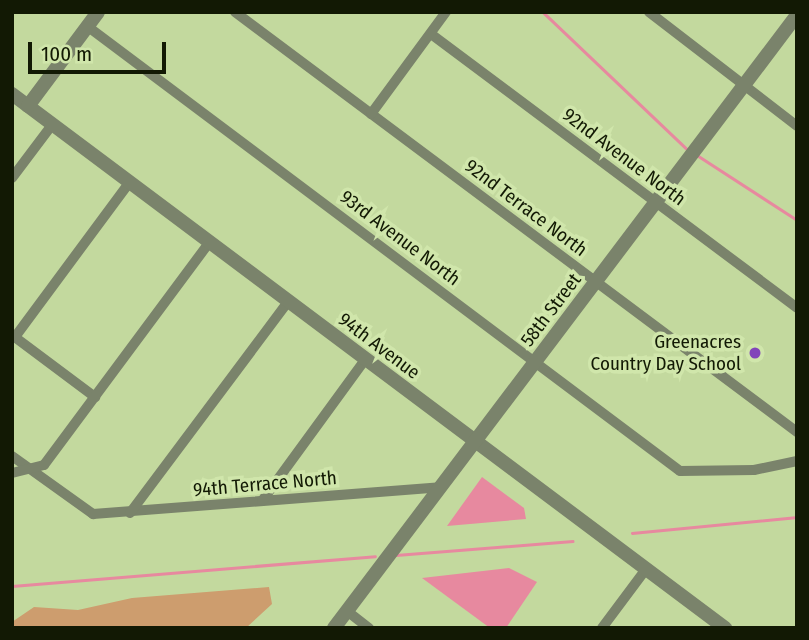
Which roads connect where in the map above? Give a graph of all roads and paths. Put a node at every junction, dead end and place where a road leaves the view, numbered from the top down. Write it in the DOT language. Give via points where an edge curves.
graph roads {
  1 [pos="98,12"];
  2 [pos="234,12"];
  3 [pos="446,12"];
  4 [pos="649,12"];
  5 [pos="797,15"];
  6 [pos="87,26"];
  7 [pos="430,34"];
  8 [pos="746,88"];
  9 [pos="12,94"];
  10 [pos="28,106"];
  11 [pos="371,114"];
  12 [pos="52,125"];
  13 [pos="797,126"];
  14 [pos="12,178"];
  15 [pos="130,183"];
  16 [pos="655,203"];
  17 [pos="209,243"];
  18 [pos="596,282"];
  19 [pos="288,302"];
  20 [pos="797,308"];
  21 [pos="13,336"];
  22 [pos="365,360"];
  23 [pos="536,362"];
  24 [pos="95,397"];
  25 [pos="797,432"];
  26 [pos="474,442"];
  27 [pos="12,456"];
  28 [pos="797,461"];
  29 [pos="26,466"];
  30 [pos="12,473"];
  31 [pos="440,486"];
  32 [pos="262,501"];
  33 [pos="130,513"];
  34 [pos="646,569"];
  35 [pos="347,611"];
  36 [pos="334,628"];
  37 [pos="369,628"];
  38 [pos="602,628"];
  39 [pos="724,628"];
  1 -- 6 [label="street"];
  2 -- 11 [label="street, 92nd Terrace North"];
  3 -- 7 [label="street"];
  4 -- 8 [label="street"];
  5 -- 8 [label="street, 58th Street"];
  6 -- 10 [label="street"];
  6 -- 23 [label="street, 93rd Avenue North"];
  7 -- 11 [label="street"];
  7 -- 16 [label="street, 92nd Avenue North"];
  8 -- 13 [label="street"];
  8 -- 16 [label="street, 58th Street"];
  9 -- 10 [label="street, 94th Avenue"];
  10 -- 12 [label="street, 94th Avenue"];
  11 -- 18 [label="street, 92nd Terrace North"];
  12 -- 14 [label="street"];
  12 -- 15 [label="street, 94th Avenue"];
  15 -- 17 [label="street, 94th Avenue"];
  15 -- 21 [label="street"];
  16 -- 18 [label="street, 58th Street"];
  16 -- 20 [label="street, 92nd Avenue North"];
  17 -- 19 [label="street, 94th Avenue"];
  17 -- 24 [label="street"];
  18 -- 23 [label="street, 58th Street"];
  18 -- 25 [label="street, 92nd Terrace North"];
  19 -- 22 [label="street, 94th Avenue"];
  19 -- 33 [label="street"];
  21 -- 24 [label="street"];
  22 -- 26 [label="street, 94th Avenue"];
  22 -- 32 [label="street"];
  23 -- 26 [label="street, 58th Street"];
  23 -- 28 [label="street, 93rd Avenue North" via="680,471 754,470"];
  24 -- 29 [label="street" via="44,465"];
  26 -- 31 [label="street, 58th Street"];
  26 -- 34 [label="street, 94th Avenue"];
  27 -- 29 [label="street"];
  29 -- 30 [label="street"];
  29 -- 33 [label="street, 94th Terrace North" via="93,514"];
  31 -- 32 [label="street, 94th Terrace North"];
  31 -- 35 [label="street, 58th Street"];
  32 -- 33 [label="street, 94th Terrace North"];
  34 -- 38 [label="street"];
  34 -- 39 [label="street, 94th Avenue"];
  35 -- 36 [label="street, 58th Street"];
  35 -- 37 [label="street"];
}
